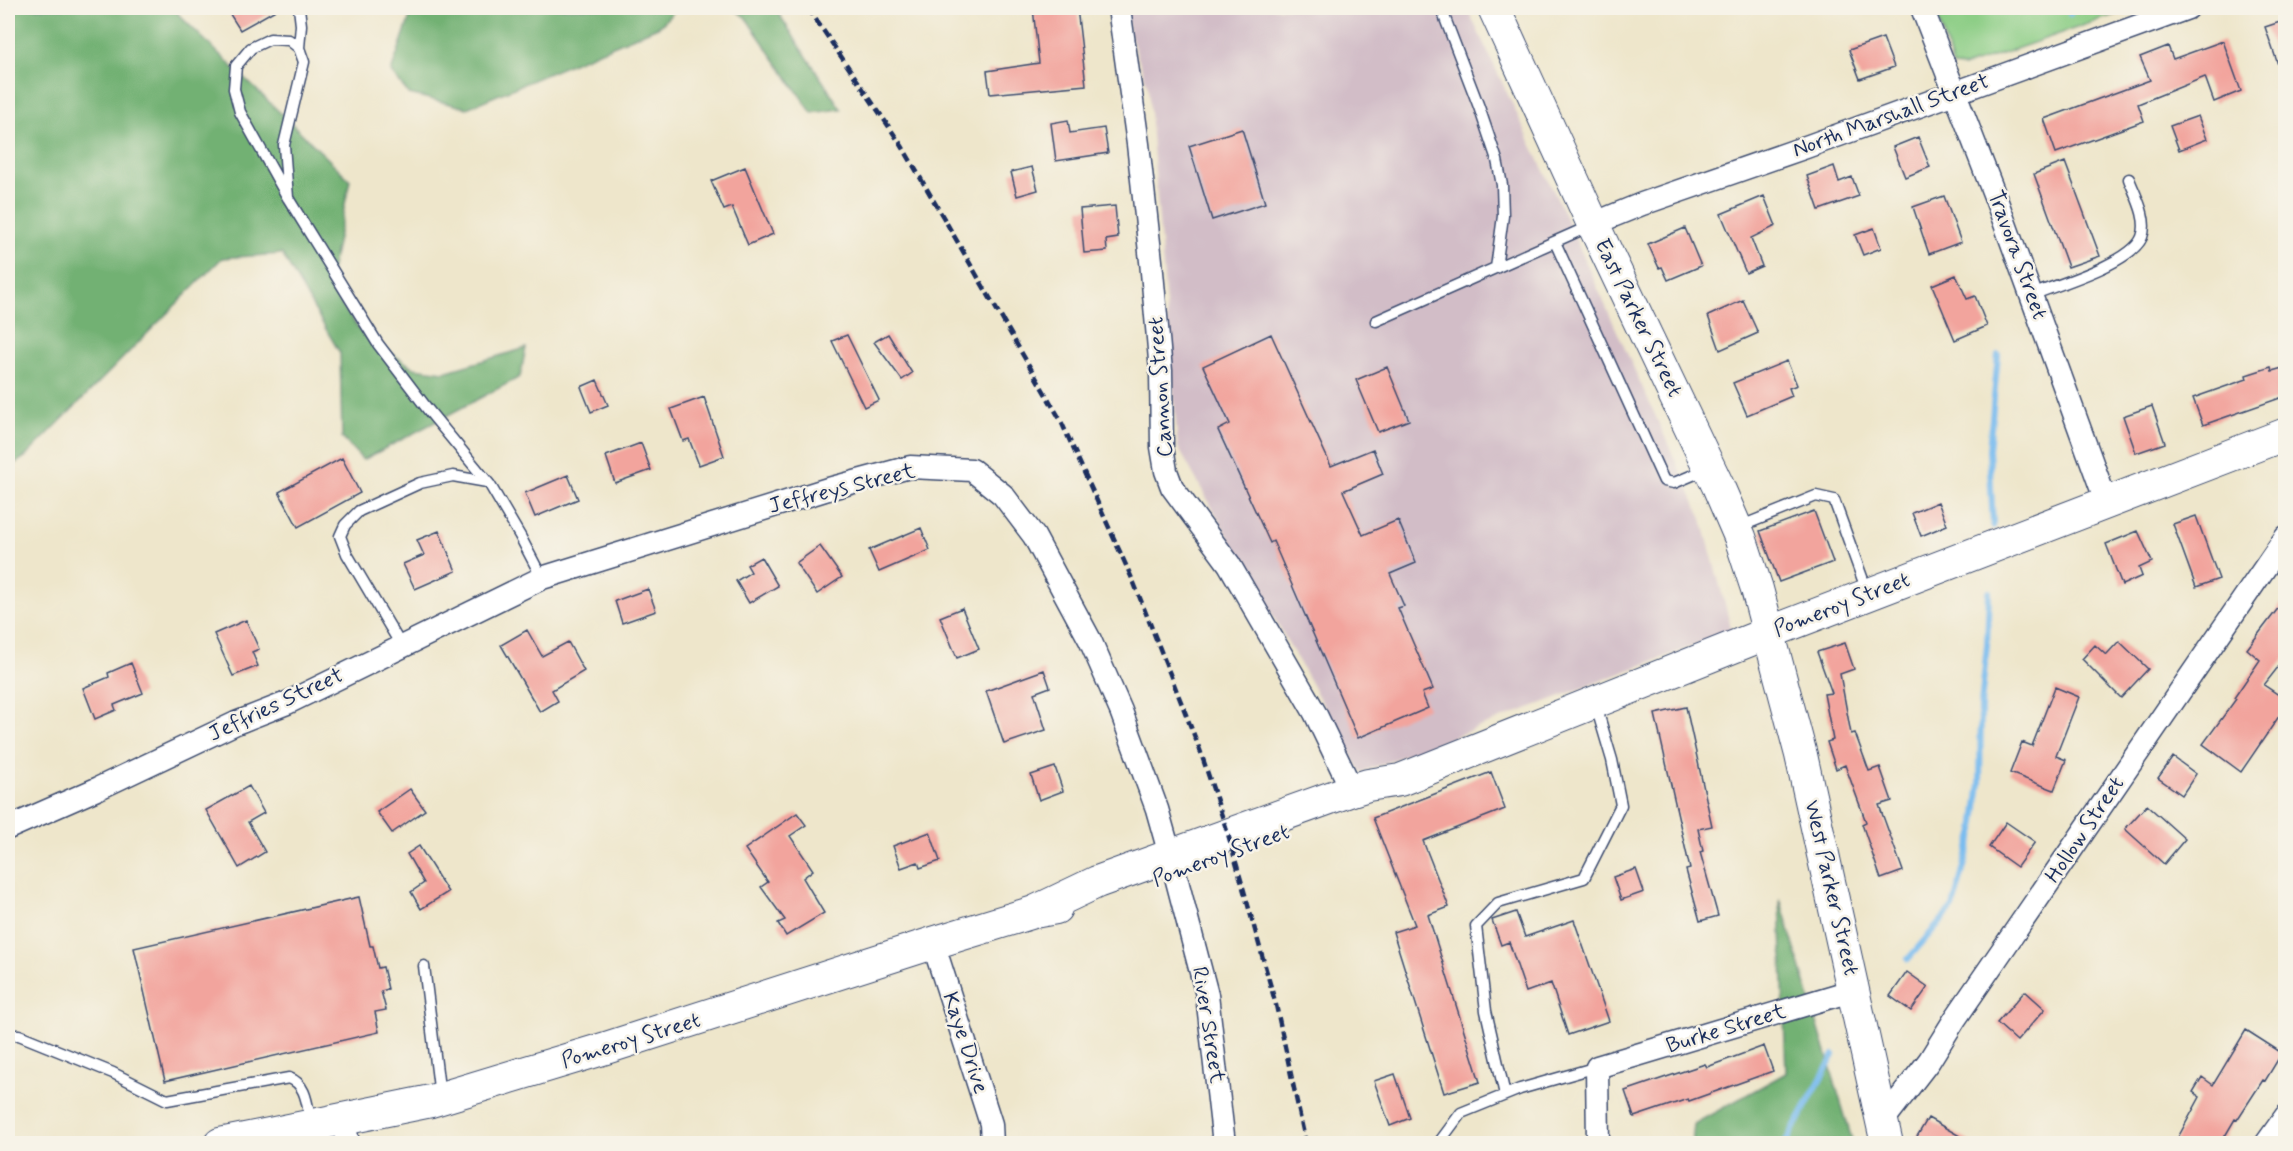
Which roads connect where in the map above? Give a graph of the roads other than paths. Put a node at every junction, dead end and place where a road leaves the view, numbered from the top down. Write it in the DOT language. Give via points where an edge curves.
graph roads {
  1 [pos="299,8"];
  2 [pos="1119,8"];
  3 [pos="1441,8"];
  4 [pos="1494,8"];
  5 [pos="1922,8"];
  6 [pos="2178,9"];
  7 [pos="299,48"];
  8 [pos="1955,92"];
  9 [pos="2129,179"];
  10 [pos="288,198"];
  11 [pos="1593,224"];
  12 [pos="1555,242"];
  13 [pos="1496,268"];
  14 [pos="2031,295"];
  15 [pos="1376,321"];
  16 [pos="2286,434"];
  17 [pos="1710,468"];
  18 [pos="487,482"];
  19 [pos="2107,504"];
  20 [pos="1736,528"];
  21 [pos="2286,537"];
  22 [pos="542,578"];
  23 [pos="1869,594"];
  24 [pos="1768,633"];
  25 [pos="402,647"];
  26 [pos="1595,703"];
  27 [pos="1121,711"];
  28 [pos="1400,780"];
  29 [pos="1352,789"];
  30 [pos="8,828"];
  31 [pos="1173,864"];
  32 [pos="933,943"];
  33 [pos="424,966"];
  34 [pos="1854,990"];
  35 [pos="8,1035"];
  36 [pos="1597,1067"];
  37 [pos="1505,1095"];
  38 [pos="441,1098"];
  39 [pos="2286,1116"];
  40 [pos="311,1125"];
  41 [pos="346,1131"];
  42 [pos="1884,1133"];
  43 [pos="220,1143"];
  44 [pos="992,1143"];
  45 [pos="1224,1143"];
  46 [pos="1438,1143"];
  47 [pos="1598,1143"];
  48 [pos="2266,1143"];
  1 -- 7 [label="lane"];
  2 -- 29 [label="street, Cannon Street" via="1151,261 1166,471 1172,487 1228,564 1315,714"];
  3 -- 13 [label="lane" via="1497,160 1503,216"];
  4 -- 11 [label="street, East Parker Street"];
  5 -- 8 [label="street, Travora Street"];
  6 -- 8 [label="street, North Marshall Street"];
  7 -- 10 [label="lane" via="304,62 284,145"];
  7 -- 10 [label="lane" via="289,40 270,39 251,48 236,66 234,89 240,112"];
  8 -- 11 [label="street, North Marshall Street"];
  8 -- 14 [label="street, Travora Street"];
  9 -- 14 [label="lane" via="2143,217 2142,237 2128,255"];
  10 -- 18 [label="lane" via="378,344"];
  11 -- 12 [label="lane"];
  11 -- 17 [label="street, East Parker Street"];
  12 -- 13 [label="lane"];
  12 -- 17 [label="lane" via="1664,481 1674,483"];
  13 -- 15 [label="lane"];
  14 -- 19 [label="street, Travora Street"];
  16 -- 19 [label="street, Pomeroy Street"];
  17 -- 20 [label="street, East Parker Street"];
  18 -- 22 [label="lane"];
  18 -- 25 [label="lane" via="453,476 420,483 359,511 345,525 340,536 347,554"];
  19 -- 23 [label="street, Pomeroy Street"];
  20 -- 23 [label="lane" via="1816,496 1834,500"];
  20 -- 24 [label="street, East Parker Street"];
  21 -- 42 [label="street, Hollow Street" via="1969,1000"];
  22 -- 25 [label="street, Jeffries Street"];
  22 -- 27 [label="street, Jeffreys Street" via="910,467 972,471 1003,495 1034,536 1090,640"];
  23 -- 24 [label="street, Pomeroy Street"];
  24 -- 26 [label="street, Pomeroy Street"];
  24 -- 34 [label="street, West Parker Street" via="1801,755"];
  25 -- 30 [label="street, Jeffries Street" via="287,704 236,723"];
  26 -- 28 [label="street, Pomeroy Street"];
  26 -- 37 [label="lane" via="1621,805 1584,878 1498,903 1476,926 1486,1011"];
  27 -- 31 [label="street, River Street"];
  28 -- 29 [label="street, Pomeroy Street"];
  28 -- 31 [label="street, Pomeroy Street" via="1374,801"];
  29 -- 31 [label="street, Pomeroy Street"];
  31 -- 32 [label="street, Pomeroy Street" via="1097,882 1034,912"];
  31 -- 45 [label="street, River Street" via="1207,995"];
  32 -- 38 [label="street, Pomeroy Street"];
  32 -- 44 [label="street, Kaye Drive" via="986,1107"];
  33 -- 38 [label="lane"];
  34 -- 36 [label="street, Burke Street"];
  34 -- 42 [label="street, West Parker Street"];
  35 -- 40 [label="lane" via="19,1035 113,1073 167,1100 289,1078 296,1080 302,1086"];
  36 -- 37 [label="lane"];
  36 -- 47 [label="street"];
  37 -- 46 [label="lane" via="1461,1113"];
  38 -- 41 [label="street, Pomeroy Street"];
  39 -- 48 [label="street"];
  40 -- 41 [label="street, Pomeroy Street"];
  40 -- 43 [label="street, Pomeroy Street"];
}
